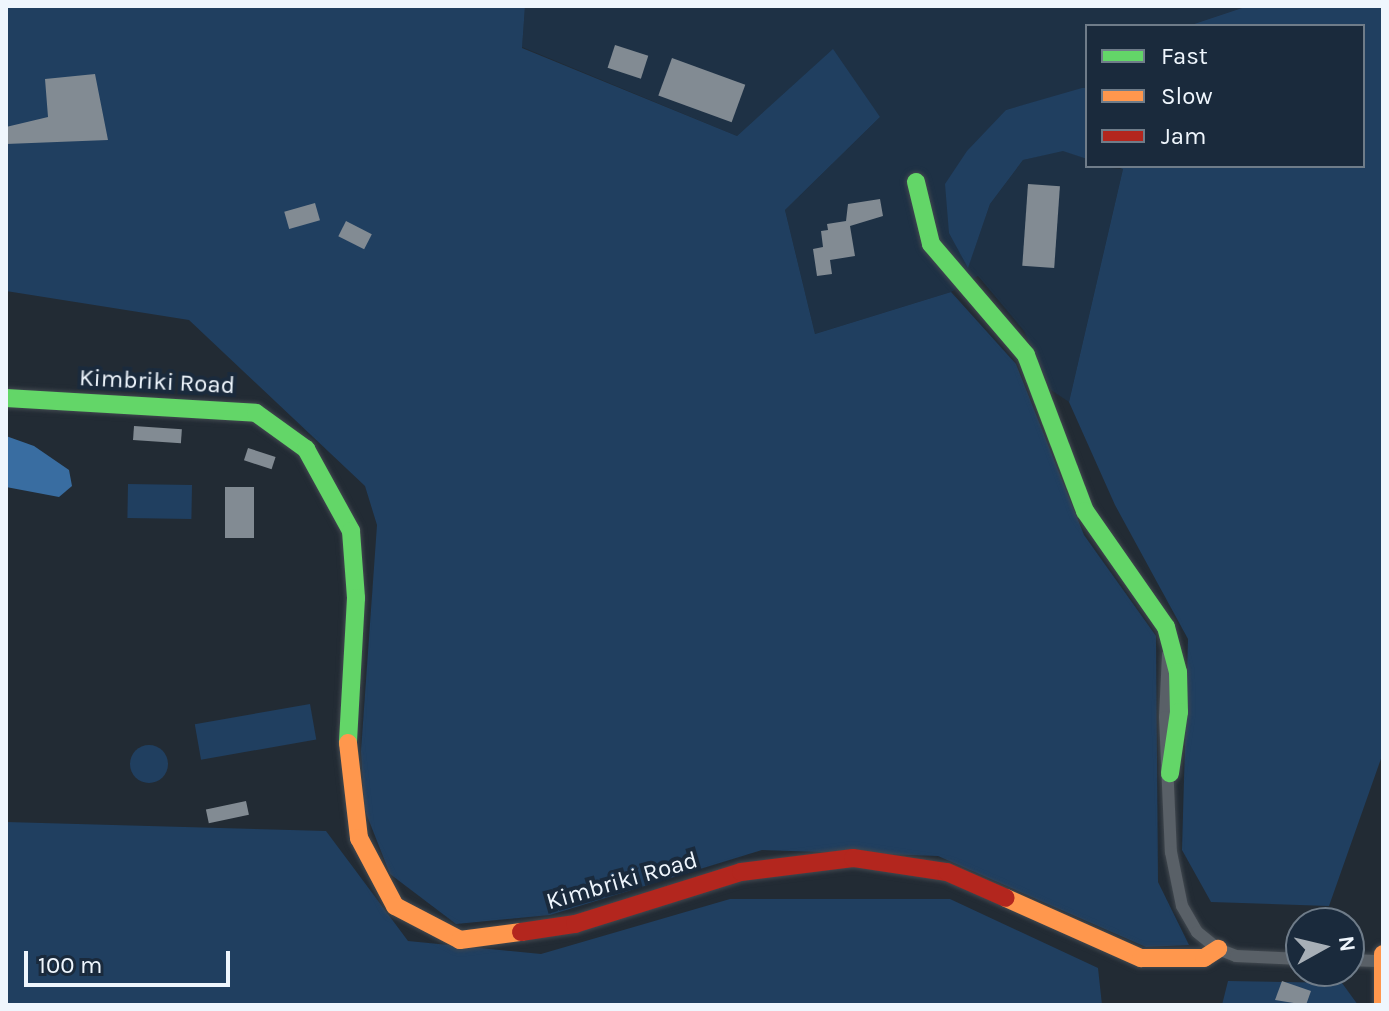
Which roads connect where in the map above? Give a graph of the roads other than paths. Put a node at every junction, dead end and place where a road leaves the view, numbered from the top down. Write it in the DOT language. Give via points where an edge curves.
graph roads {
  1 [pos="916,182"];
  2 [pos="6,398"];
  3 [pos="1170,773"];
  4 [pos="1218,949"];
  5 [pos="1383,954"];
  6 [pos="1285,958"];
  7 [pos="1383,961"];
  8 [pos="1383,1005"];
  1 -- 3 [label="main road" via="931,244 1026,355 1085,511 1166,627 1178,672 1179,712"];
  2 -- 4 [label="main road, Kimbriki Road" via="256,413 306,449 351,531 356,598 348,742 359,838 395,906 460,940 575,924 741,872 853,858 947,872 1141,958 1204,958"];
  3 -- 4 [label="street" via="1177,892 1192,924"];
  4 -- 6 [label="street, Kimbriki Road" via="1244,957"];
  5 -- 7 [label="main road"];
  7 -- 8 [label="main road"];
}
